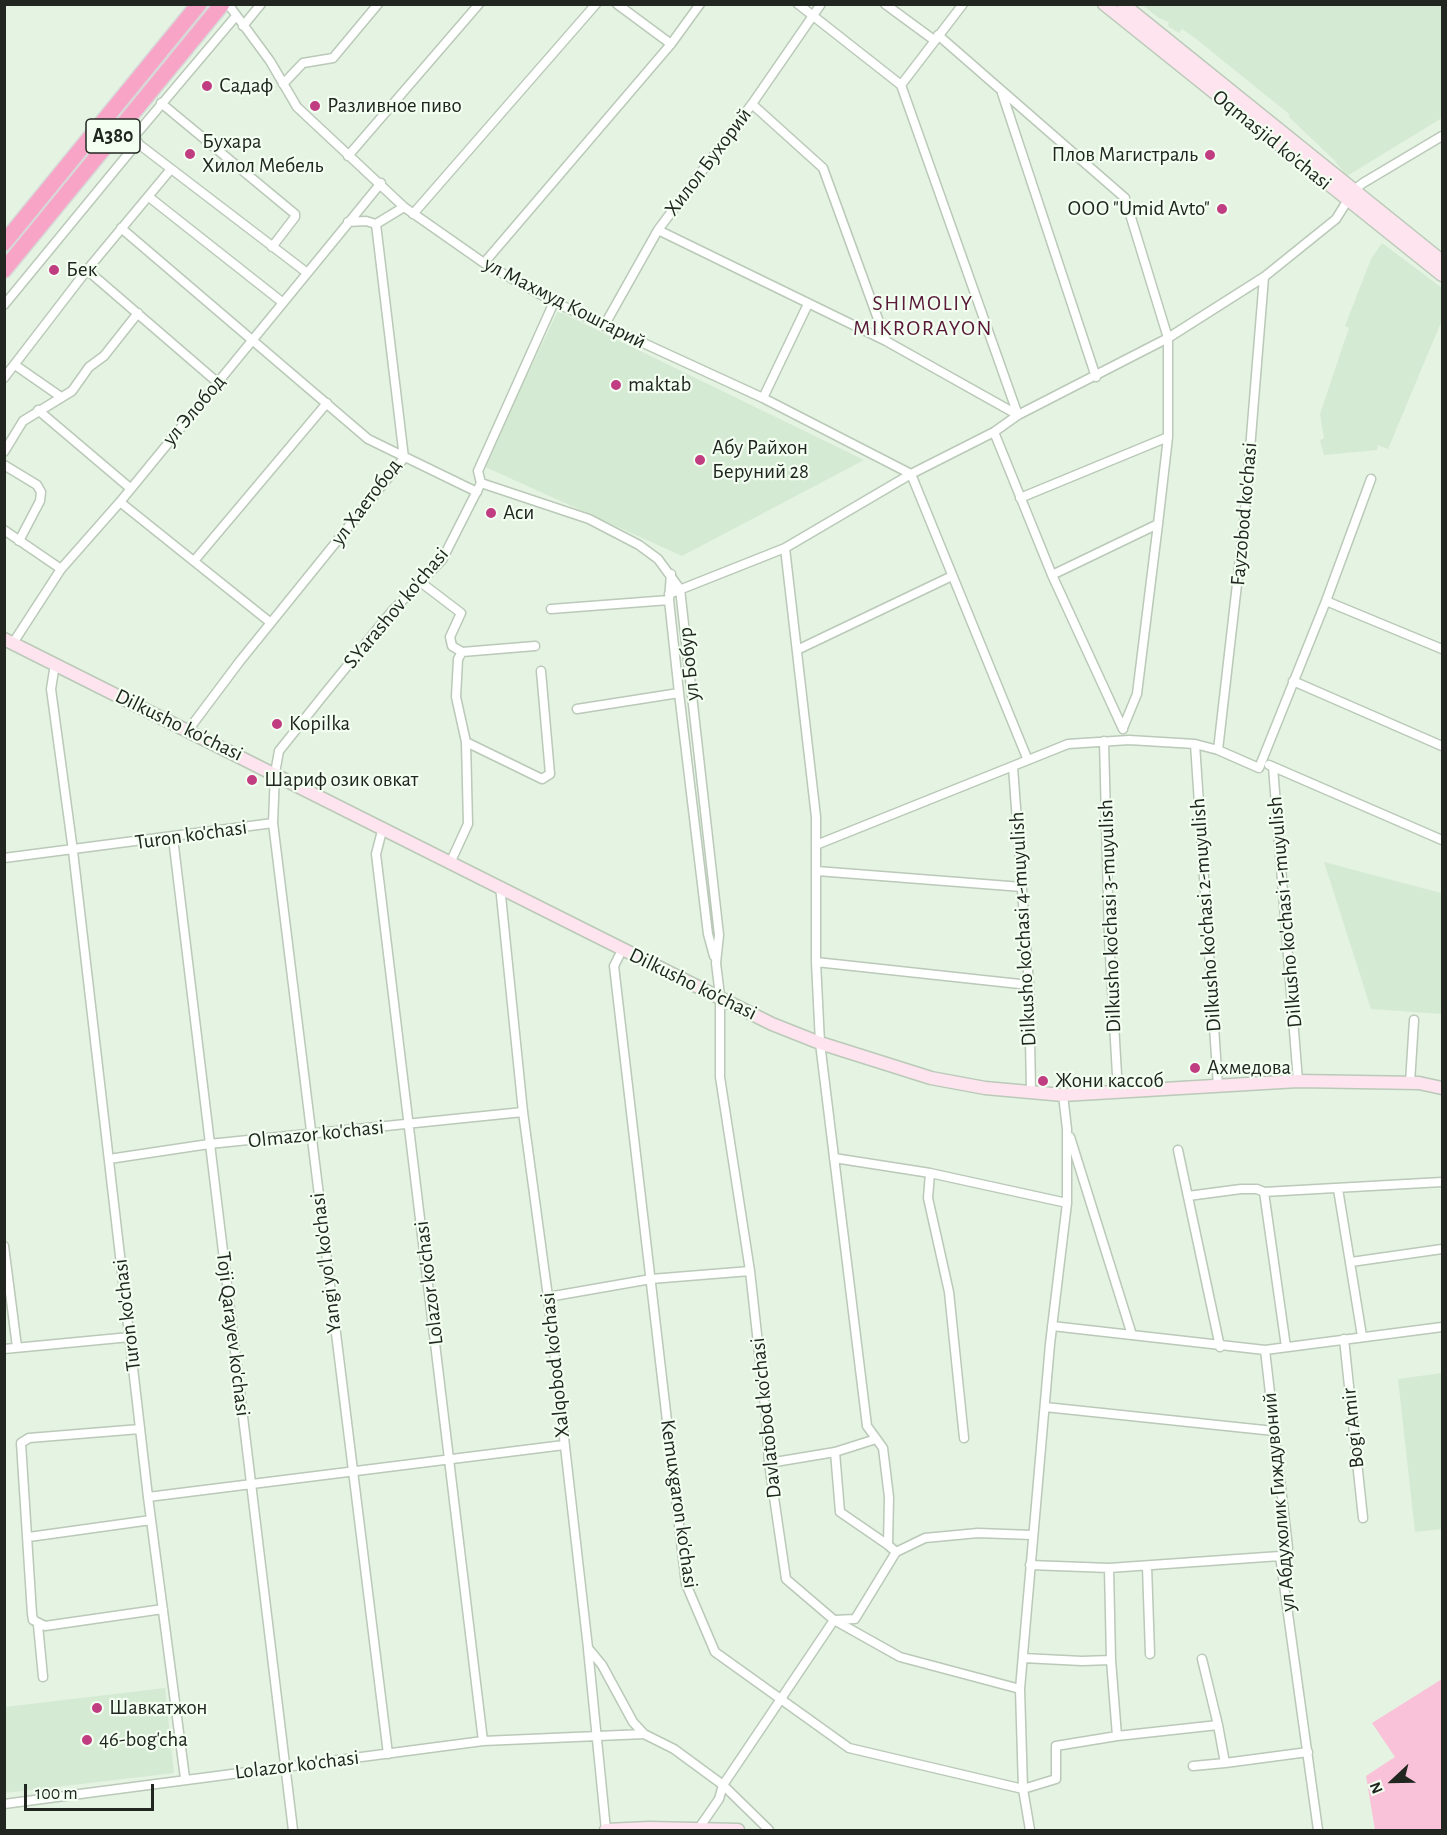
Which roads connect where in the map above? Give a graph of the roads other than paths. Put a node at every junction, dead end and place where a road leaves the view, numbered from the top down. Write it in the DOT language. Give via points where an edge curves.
graph roads {
  1 [pos="199,4"];
  2 [pos="222,4"];
  3 [pos="228,4"];
  4 [pos="261,4"];
  5 [pos="378,4"];
  6 [pos="479,4"];
  7 [pos="596,4"];
  8 [pos="617,4"];
  9 [pos="700,4"];
  10 [pos="798,4"];
  11 [pos="821,4"];
  12 [pos="885,4"];
  13 [pos="963,4"];
  14 [pos="1104,4"];
  15 [pos="1123,4"];
  16 [pos="236,16"];
  17 [pos="812,16"];
  18 [pos="243,26"];
  19 [pos="936,38"];
  20 [pos="671,44"];
  21 [pos="283,84"];
  22 [pos="901,85"];
  23 [pos="1002,93"];
  24 [pos="161,103"];
  25 [pos="752,104"];
  26 [pos="119,129"];
  27 [pos="1443,136"];
  28 [pos="136,140"];
  29 [pos="348,156"];
  30 [pos="171,170"];
  31 [pos="381,183"];
  32 [pos="1351,195"];
  33 [pos="149,197"];
  34 [pos="404,207"];
  35 [pos="413,214"];
  36 [pos="348,222"];
  37 [pos="376,224"];
  38 [pos="121,228"];
  39 [pos="657,230"];
  40 [pos="4,243"];
  41 [pos="272,247"];
  42 [pos="1443,261"];
  43 [pos="484,262"];
  44 [pos="4,270"];
  45 [pos="87,270"];
  46 [pos="306,272"];
  47 [pos="1443,275"];
  48 [pos="1264,277"];
  49 [pos="282,302"];
  50 [pos="554,302"];
  51 [pos="808,304"];
  52 [pos="4,305"];
  53 [pos="138,313"];
  54 [pos="604,326"];
  55 [pos="1168,338"];
  56 [pos="251,341"];
  57 [pos="885,341"];
  58 [pos="15,365"];
  59 [pos="1096,377"];
  60 [pos="4,378"];
  61 [pos="218,382"];
  62 [pos="61,397"];
  63 [pos="763,398"];
  64 [pos="327,403"];
  65 [pos="38,410"];
  66 [pos="1018,415"];
  67 [pos="994,432"];
  68 [pos="1168,437"];
  69 [pos="4,452"];
  70 [pos="404,458"];
  71 [pos="4,465"];
  72 [pos="911,474"];
  73 [pos="1371,479"];
  74 [pos="479,487"];
  75 [pos="130,488"];
  76 [pos="1020,498"];
  77 [pos="120,502"];
  78 [pos="1158,524"];
  79 [pos="4,530"];
  80 [pos="20,541"];
  81 [pos="785,548"];
  82 [pos="194,561"];
  83 [pos="61,569"];
  84 [pos="670,574"];
  85 [pos="1052,575"];
  86 [pos="952,576"];
  87 [pos="419,581"];
  88 [pos="680,589"];
  89 [pos="669,597"];
  90 [pos="1326,601"];
  91 [pos="551,609"];
  92 [pos="270,623"];
  93 [pos="9,641"];
  94 [pos="535,646"];
  95 [pos="1443,649"];
  96 [pos="797,650"];
  97 [pos="462,652"];
  98 [pos="56,664"];
  99 [pos="541,671"];
  100 [pos="1293,681"];
  101 [pos="679,693"];
  102 [pos="577,709"];
  103 [pos="1123,728"];
  104 [pos="189,729"];
  105 [pos="1129,740"];
  106 [pos="1104,741"];
  107 [pos="466,742"];
  108 [pos="1195,744"];
  109 [pos="1443,746"];
  110 [pos="1218,750"];
  111 [pos="1027,759"];
  112 [pos="1262,762"];
  113 [pos="1013,766"];
  114 [pos="1273,767"];
  115 [pos="275,772"];
  116 [pos="273,823"];
  117 [pos="382,827"];
  118 [pos="172,838"];
  119 [pos="1443,840"];
  120 [pos="816,845"];
  121 [pos="73,851"];
  122 [pos="4,858"];
  123 [pos="451,861"];
  124 [pos="817,871"];
  125 [pos="500,886"];
  126 [pos="1022,886"];
  127 [pos="622,950"];
  128 [pos="816,962"];
  129 [pos="716,963"];
  130 [pos="1029,985"];
  131 [pos="720,996"];
  132 [pos="1414,1020"];
  133 [pos="820,1043"];
  134 [pos="1299,1081"];
  135 [pos="1410,1083"];
  136 [pos="1218,1086"];
  137 [pos="1443,1088"];
  138 [pos="1031,1092"];
  139 [pos="1118,1092"];
  140 [pos="1064,1095"];
  141 [pos="523,1112"];
  142 [pos="410,1124"];
  143 [pos="1067,1129"];
  144 [pos="311,1135"];
  145 [pos="209,1144"];
  146 [pos="1178,1150"];
  147 [pos="834,1158"];
  148 [pos="109,1159"];
  149 [pos="930,1173"];
  150 [pos="1443,1182"];
  151 [pos="1338,1189"];
  152 [pos="1264,1192"];
  153 [pos="1188,1196"];
  154 [pos="1067,1203"];
  155 [pos="4,1246"];
  156 [pos="1443,1249"];
  157 [pos="1351,1262"];
  158 [pos="750,1271"];
  159 [pos="651,1279"];
  160 [pos="548,1297"];
  161 [pos="1052,1326"];
  162 [pos="1443,1326"];
  163 [pos="1132,1335"];
  164 [pos="1362,1336"];
  165 [pos="130,1337"];
  166 [pos="1344,1339"];
  167 [pos="16,1347"];
  168 [pos="1220,1347"];
  169 [pos="1286,1347"];
  170 [pos="4,1349"];
  171 [pos="1265,1350"];
  172 [pos="1045,1407"];
  173 [pos="140,1429"];
  174 [pos="1274,1431"];
  175 [pos="964,1438"];
  176 [pos="876,1439"];
  177 [pos="564,1445"];
  178 [pos="835,1452"];
  179 [pos="450,1458"];
  180 [pos="769,1462"];
  181 [pos="351,1472"];
  182 [pos="252,1483"];
  183 [pos="148,1497"];
  184 [pos="1363,1518"];
  185 [pos="151,1520"];
  186 [pos="1032,1535"];
  187 [pos="29,1537"];
  188 [pos="888,1545"];
  189 [pos="896,1552"];
  190 [pos="1280,1556"];
  191 [pos="1030,1564"];
  192 [pos="1147,1566"];
  193 [pos="1109,1568"];
  194 [pos="163,1609"];
  195 [pos="834,1620"];
  196 [pos="38,1625"];
  197 [pos="588,1648"];
  198 [pos="1150,1654"];
  199 [pos="1023,1658"];
  200 [pos="1202,1659"];
  201 [pos="1111,1660"];
  202 [pos="44,1677"];
  203 [pos="1020,1689"];
  204 [pos="782,1700"];
  205 [pos="1218,1725"];
  206 [pos="644,1734"];
  207 [pos="595,1736"];
  208 [pos="1117,1736"];
  209 [pos="483,1741"];
  210 [pos="1308,1752"];
  211 [pos="388,1754"];
  212 [pos="1225,1763"];
  213 [pos="1193,1766"];
  214 [pos="287,1767"];
  215 [pos="185,1779"];
  216 [pos="723,1785"];
  217 [pos="1023,1789"];
  218 [pos="4,1804"];
  219 [pos="699,1828"];
  220 [pos="293,1830"];
  221 [pos="606,1830"];
  222 [pos="738,1830"];
  223 [pos="769,1830"];
  224 [pos="1030,1830"];
  225 [pos="1318,1830"];
  1 -- 40 [label="highway, A380"];
  2 -- 26 [label="highway, A380"];
  3 -- 16 [label="street, ул Махмуд Кошгарий"];
  4 -- 18 [label="street"];
  5 -- 21 [label="street" via="333,58 303,63"];
  6 -- 29 [label="street"];
  7 -- 35 [label="street"];
  8 -- 20 [label="street"];
  9 -- 20 [label="street"];
  10 -- 17 [label="street"];
  11 -- 17 [label="street, Хилол Бухорий"];
  12 -- 19 [label="street"];
  13 -- 19 [label="street"];
  14 -- 32 [label="street, Oqmasjid ko'chasi"];
  15 -- 32 [label="street, Oqmasjid ko'chasi"];
  16 -- 18 [label="street, ул Махмуд Кошгарий"];
  16 -- 24 [label="street"];
  17 -- 22 [label="street"];
  17 -- 25 [label="street, Хилол Бухорий"];
  18 -- 21 [label="street, ул Махмуд Кошгарий"];
  19 -- 22 [label="street"];
  19 -- 23 [label="street"];
  20 -- 43 [label="street"];
  21 -- 29 [label="street, ул Махмуд Кошгарий" via="297,107"];
  22 -- 66 [label="street"];
  23 -- 55 [label="street" via="1125,198"];
  23 -- 59 [label="street"];
  24 -- 28 [label="street"];
  24 -- 41 [label="street" via="295,214"];
  25 -- 39 [label="street, Хилол Бухорий"];
  25 -- 57 [label="street" via="823,168"];
  26 -- 28 [label="street"];
  26 -- 44 [label="highway, A380"];
  27 -- 32 [label="street"];
  28 -- 30 [label="street"];
  28 -- 52 [label="street"];
  29 -- 31 [label="street, ул Махмуд Кошгарий"];
  30 -- 33 [label="street"];
  30 -- 41 [label="street"];
  31 -- 34 [label="street, ул Махмуд Кошгарий"];
  31 -- 36 [label="street, ул Элобод"];
  32 -- 42 [label="street, Oqmasjid ko'chasi"];
  32 -- 47 [label="street, Oqmasjid ko'chasi"];
  32 -- 48 [label="street" via="1336,219"];
  33 -- 38 [label="street"];
  33 -- 49 [label="street"];
  34 -- 35 [label="street, ул Махмуд Кошгарий"];
  34 -- 37 [label="street"];
  35 -- 43 [label="street, ул Махмуд Кошгарий"];
  36 -- 37 [label="street"];
  36 -- 46 [label="street, ул Элобод"];
  37 -- 70 [label="street, ул Хаетобод"];
  38 -- 45 [label="street"];
  38 -- 56 [label="street"];
  39 -- 51 [label="street"];
  39 -- 54 [label="street, Хилол Бухорий"];
  41 -- 46 [label="street"];
  43 -- 50 [label="street, ул Махмуд Кошгарий"];
  45 -- 53 [label="street"];
  45 -- 58 [label="street"];
  46 -- 49 [label="street, ул Элобод"];
  48 -- 55 [label="street"];
  48 -- 110 [label="street, Fayzobod ko'chasi" via="1244,523"];
  49 -- 56 [label="street, ул Элобод"];
  50 -- 54 [label="street, ул Махмуд Кошгарий"];
  50 -- 74 [label="street, S.Yarashov ko'chasi" via="478,471"];
  51 -- 57 [label="street"];
  51 -- 63 [label="street"];
  53 -- 61 [label="street"];
  53 -- 62 [label="street" via="72,391"];
  54 -- 63 [label="street, ул Махмуд Кошгарий"];
  55 -- 59 [label="street"];
  55 -- 68 [label="street"];
  56 -- 61 [label="street, ул Элобод"];
  56 -- 64 [label="street"];
  57 -- 66 [label="street"];
  58 -- 60 [label="street"];
  58 -- 62 [label="street"];
  59 -- 66 [label="street"];
  61 -- 75 [label="street, ул Элобод"];
  62 -- 65 [label="street"];
  63 -- 72 [label="street, ул Махмуд Кошгарий"];
  64 -- 70 [label="street" via="368,439"];
  64 -- 82 [label="street"];
  65 -- 69 [label="street" via="23,421"];
  65 -- 75 [label="street"];
  66 -- 67 [label="street"];
  67 -- 72 [label="street"];
  67 -- 76 [label="street"];
  68 -- 76 [label="street"];
  68 -- 78 [label="street"];
  70 -- 74 [label="street"];
  70 -- 92 [label="street, ул Хаетобод"];
  71 -- 80 [label="street" via="41,492"];
  72 -- 81 [label="street"];
  72 -- 86 [label="street"];
  73 -- 90 [label="street"];
  74 -- 84 [label="street" via="589,519 639,545"];
  74 -- 87 [label="street, S.Yarashov ko'chasi" via="442,560"];
  75 -- 77 [label="street, ул Элобод"];
  76 -- 85 [label="street"];
  77 -- 82 [label="street"];
  77 -- 83 [label="street, ул Элобод"];
  78 -- 85 [label="street"];
  78 -- 103 [label="street" via="1137,694"];
  79 -- 80 [label="street"];
  80 -- 83 [label="street"];
  81 -- 88 [label="street"];
  81 -- 96 [label="street"];
  82 -- 92 [label="street"];
  83 -- 93 [label="street, ул Элобод"];
  84 -- 88 [label="street"];
  84 -- 89 [label="street"];
  85 -- 103 [label="street"];
  86 -- 96 [label="street"];
  86 -- 111 [label="street"];
  87 -- 97 [label="street" via="461,613 450,637 452,646"];
  87 -- 115 [label="street, S.Yarashov ko'chasi" via="279,751"];
  88 -- 89 [label="street"];
  88 -- 129 [label="street, ул Бобур" via="719,935"];
  89 -- 91 [label="street"];
  89 -- 101 [label="street"];
  90 -- 95 [label="street"];
  90 -- 100 [label="street"];
  92 -- 104 [label="street, ул Хаетобод"];
  93 -- 98 [label="street, Dilkusho ko'chasi"];
  94 -- 97 [label="street"];
  96 -- 120 [label="street"];
  97 -- 107 [label="street" via="458,659 456,697"];
  98 -- 104 [label="street, Dilkusho ko'chasi"];
  98 -- 121 [label="street, Turon ko'chasi" via="51,690"];
  99 -- 107 [label="street" via="550,774 542,778"];
  100 -- 109 [label="street"];
  100 -- 112 [label="street"];
  101 -- 102 [label="street"];
  101 -- 129 [label="street" via="708,934"];
  103 -- 105 [label="street"];
  104 -- 115 [label="street, Dilkusho ko'chasi"];
  105 -- 106 [label="street"];
  105 -- 108 [label="street"];
  106 -- 111 [label="street" via="1068,744"];
  106 -- 139 [label="street, Dilkusho ko'chasi 3-muyulish"];
  107 -- 123 [label="street" via="468,824"];
  108 -- 110 [label="street"];
  108 -- 136 [label="street, Dilkusho ko'chasi 2-muyulish"];
  110 -- 112 [label="street" via="1259,768"];
  111 -- 113 [label="street"];
  112 -- 114 [label="street"];
  113 -- 120 [label="street"];
  113 -- 126 [label="street, Dilkusho ko'chasi 4-muyulish"];
  114 -- 119 [label="street"];
  114 -- 134 [label="street, Dilkusho ko'chasi 1-muyulish"];
  115 -- 116 [label="street, Yangi yo'l ko'chasi"];
  115 -- 117 [label="street, Dilkusho ko'chasi"];
  116 -- 118 [label="street, Turon ko'chasi"];
  116 -- 144 [label="street, Yangi yo'l ko'chasi"];
  117 -- 123 [label="street, Dilkusho ko'chasi"];
  117 -- 142 [label="street, Lolazor ko'chasi" via="376,854"];
  118 -- 121 [label="street, Turon ko'chasi"];
  118 -- 145 [label="street, Toji Qarayev ko'chasi"];
  120 -- 124 [label="street"];
  121 -- 122 [label="street, Turon ko'chasi"];
  121 -- 148 [label="street, Turon ko'chasi"];
  123 -- 125 [label="street, Dilkusho ko'chasi"];
  124 -- 126 [label="street"];
  124 -- 128 [label="street"];
  125 -- 127 [label="street, Dilkusho ko'chasi"];
  125 -- 141 [label="street, Xalqobod ko'chasi"];
  126 -- 130 [label="street, Dilkusho ko'chasi 4-muyulish"];
  127 -- 131 [label="street, Dilkusho ko'chasi"];
  127 -- 159 [label="street, Kemuxgaron ko'chasi" via="614,966"];
  128 -- 130 [label="street"];
  128 -- 133 [label="street"];
  129 -- 131 [label="street, ул Бобур"];
  130 -- 138 [label="street, Dilkusho ko'chasi 4-muyulish"];
  131 -- 133 [label="street, Dilkusho ko'chasi" via="772,1024"];
  131 -- 158 [label="street, Davlatobod ko'chasi" via="720,1077"];
  132 -- 135 [label="street"];
  133 -- 138 [label="street, Dilkusho ko'chasi" via="932,1078"];
  133 -- 147 [label="street"];
  134 -- 135 [label="street, Dilkusho ko'chasi"];
  134 -- 136 [label="street, Dilkusho ko'chasi"];
  135 -- 137 [label="street, Dilkusho ko'chasi"];
  136 -- 139 [label="street, Dilkusho ko'chasi"];
  138 -- 140 [label="street, Dilkusho ko'chasi"];
  139 -- 140 [label="street, Dilkusho ko'chasi"];
  140 -- 143 [label="street"];
  141 -- 142 [label="street, Olmazor ko'chasi"];
  141 -- 160 [label="street, Xalqobod ko'chasi"];
  142 -- 144 [label="street, Olmazor ko'chasi"];
  142 -- 179 [label="street, Lolazor ko'chasi"];
  143 -- 154 [label="street"];
  143 -- 163 [label="street"];
  144 -- 145 [label="street, Olmazor ko'chasi"];
  144 -- 181 [label="street, Yangi yo'l ko'chasi"];
  145 -- 148 [label="street, Olmazor ko'chasi"];
  145 -- 182 [label="street, Toji Qarayev ko'chasi"];
  146 -- 153 [label="street"];
  147 -- 149 [label="street"];
  147 -- 176 [label="street" via="867,1426"];
  148 -- 165 [label="street, Turon ko'chasi"];
  149 -- 154 [label="street"];
  149 -- 175 [label="street" via="928,1198 949,1292"];
  150 -- 151 [label="street"];
  151 -- 152 [label="street"];
  151 -- 157 [label="street"];
  152 -- 153 [label="street" via="1241,1189"];
  152 -- 169 [label="street"];
  153 -- 168 [label="street"];
  154 -- 161 [label="street"];
  155 -- 167 [label="street"];
  156 -- 157 [label="street"];
  157 -- 164 [label="street"];
  158 -- 159 [label="street"];
  158 -- 180 [label="street, Davlatobod ko'chasi"];
  159 -- 160 [label="street"];
  159 -- 204 [label="street, Kemuxgaron ko'chasi" via="686,1584 715,1652"];
  160 -- 177 [label="street, Xalqobod ko'chasi"];
  161 -- 163 [label="street"];
  161 -- 172 [label="street"];
  162 -- 164 [label="street"];
  163 -- 168 [label="street"];
  164 -- 166 [label="street"];
  165 -- 167 [label="street"];
  165 -- 173 [label="street, Turon ko'chasi"];
  166 -- 169 [label="street"];
  166 -- 184 [label="street"];
  167 -- 170 [label="street"];
  168 -- 171 [label="street"];
  169 -- 171 [label="street"];
  171 -- 174 [label="street, ул Абдухолик Гиждувоний"];
  172 -- 174 [label="street"];
  172 -- 186 [label="street"];
  173 -- 183 [label="street, Turon ko'chasi"];
  173 -- 187 [label="street" via="25,1440 20,1448"];
  174 -- 190 [label="street, ул Абдухолик Гиждувоний" via="1288,1548"];
  176 -- 178 [label="street"];
  176 -- 188 [label="street" via="883,1448 889,1497"];
  177 -- 179 [label="street"];
  177 -- 197 [label="street, Xalqobod ko'chasi"];
  178 -- 180 [label="street"];
  178 -- 188 [label="street" via="840,1512"];
  179 -- 181 [label="street"];
  179 -- 209 [label="street, Lolazor ko'chasi"];
  180 -- 195 [label="street, Davlatobod ko'chasi" via="786,1579"];
  181 -- 182 [label="street"];
  181 -- 211 [label="street, Yangi yo'l ko'chasi"];
  182 -- 183 [label="street"];
  182 -- 214 [label="street, Toji Qarayev ko'chasi"];
  183 -- 185 [label="street, Turon ko'chasi"];
  185 -- 187 [label="street"];
  185 -- 194 [label="street, Turon ko'chasi"];
  186 -- 189 [label="street" via="978,1533 925,1538"];
  186 -- 191 [label="street"];
  187 -- 196 [label="street" via="32,1614"];
  188 -- 189 [label="street"];
  189 -- 195 [label="street" via="855,1619"];
  190 -- 192 [label="street"];
  190 -- 210 [label="street, ул Абдухолик Гиждувоний"];
  191 -- 193 [label="street"];
  191 -- 199 [label="street"];
  192 -- 193 [label="street"];
  192 -- 198 [label="street"];
  193 -- 201 [label="street"];
  194 -- 196 [label="street"];
  194 -- 215 [label="street, Turon ko'chasi"];
  195 -- 203 [label="street, Davlatobod ko'chasi" via="900,1658"];
  195 -- 204 [label="street"];
  196 -- 202 [label="street"];
  197 -- 206 [label="street, Xalqobod ko'chasi"];
  197 -- 207 [label="street"];
  199 -- 201 [label="street"];
  199 -- 203 [label="street"];
  200 -- 205 [label="street"];
  201 -- 208 [label="street"];
  203 -- 217 [label="street"];
  204 -- 216 [label="street"];
  204 -- 217 [label="street, Kemuxgaron ko'chasi" via="849,1748"];
  205 -- 208 [label="street"];
  205 -- 212 [label="street"];
  206 -- 207 [label="street"];
  206 -- 216 [label="street, Xalqobod ko'chasi" via="674,1749"];
  207 -- 209 [label="street, Lolazor ko'chasi"];
  207 -- 221 [label="street"];
  208 -- 217 [label="street" via="1056,1746 1056,1779"];
  209 -- 211 [label="street, Lolazor ko'chasi"];
  210 -- 212 [label="street"];
  210 -- 225 [label="street, ул Абдухолик Гиждувоний"];
  211 -- 214 [label="street, Lolazor ko'chasi"];
  212 -- 213 [label="street"];
  214 -- 215 [label="street, Lolazor ko'chasi"];
  214 -- 220 [label="street, Toji Qarayev ko'chasi"];
  215 -- 218 [label="street, Lolazor ko'chasi"];
  216 -- 219 [label="street" via="719,1799"];
  216 -- 223 [label="street, Xalqobod ko'chasi"];
  217 -- 224 [label="street"];
  219 -- 221 [label="street"];
  219 -- 222 [label="street"];
}
